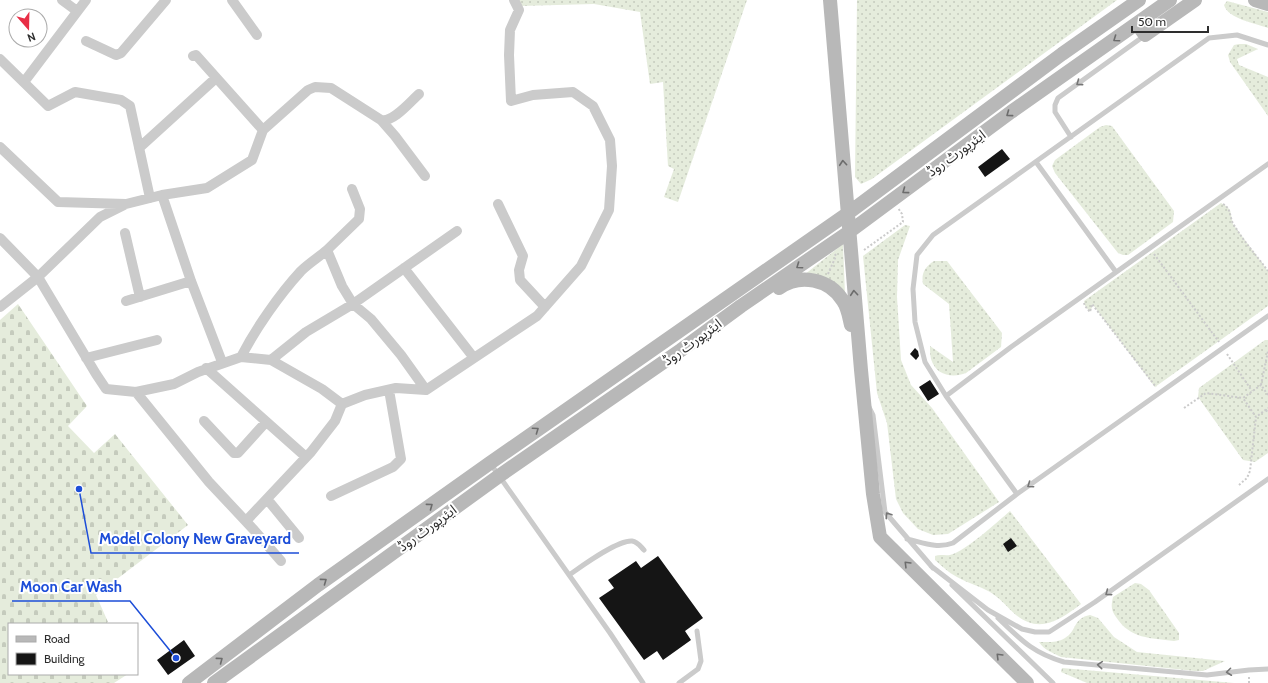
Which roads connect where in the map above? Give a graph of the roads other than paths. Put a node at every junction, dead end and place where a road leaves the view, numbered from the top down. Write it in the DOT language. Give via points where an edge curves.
graph roads {
  1 [pos="62,0"];
  2 [pos="86,0"];
  3 [pos="166,0"];
  4 [pos="232,0"];
  5 [pos="514,0"];
  6 [pos="830,0"];
  7 [pos="1139,0"];
  8 [pos="1170,0"];
  9 [pos="1195,0"];
  10 [pos="1255,0"];
  11 [pos="1268,4"];
  12 [pos="77,11"];
  13 [pos="1141,30"];
  14 [pos="257,35"];
  15 [pos="86,41"];
  16 [pos="1268,45"];
  17 [pos="193,56"];
  18 [pos="2,64"];
  19 [pos="216,78"];
  20 [pos="24,82"];
  21 [pos="419,94"];
  22 [pos="380,120"];
  23 [pos="263,130"];
  24 [pos="1071,137"];
  25 [pos="0,146"];
  26 [pos="139,148"];
  27 [pos="1036,162"];
  28 [pos="1268,164"];
  29 [pos="425,176"];
  30 [pos="352,189"];
  31 [pos="162,195"];
  32 [pos="150,198"];
  33 [pos="126,204"];
  34 [pos="498,204"];
  35 [pos="847,214"];
  36 [pos="457,231"];
  37 [pos="849,232"];
  38 [pos="125,233"];
  39 [pos="0,238"];
  40 [pos="328,250"];
  41 [pos="404,268"];
  42 [pos="1116,272"];
  43 [pos="38,277"];
  44 [pos="191,281"];
  45 [pos="140,297"];
  46 [pos="126,301"];
  47 [pos="353,304"];
  48 [pos="741,306"];
  49 [pos="0,307"];
  50 [pos="545,307"];
  51 [pos="1268,316"];
  52 [pos="157,340"];
  53 [pos="241,357"];
  54 [pos="86,358"];
  55 [pos="474,358"];
  56 [pos="271,360"];
  57 [pos="222,362"];
  58 [pos="206,368"];
  59 [pos="861,370"];
  60 [pos="390,390"];
  61 [pos="426,390"];
  62 [pos="136,392"];
  63 [pos="946,396"];
  64 [pos="864,398"];
  65 [pos="342,404"];
  66 [pos="204,421"];
  67 [pos="266,422"];
  68 [pos="306,457"];
  69 [pos="490,463"];
  70 [pos="498,476"];
  71 [pos="1268,478"];
  72 [pos="1017,494"];
  73 [pos="331,496"];
  74 [pos="267,499"];
  75 [pos="246,521"];
  76 [pos="299,538"];
  77 [pos="908,539"];
  78 [pos="644,550"];
  79 [pos="281,561"];
  80 [pos="931,566"];
  81 [pos="569,575"];
  82 [pos="992,612"];
  83 [pos="697,631"];
  84 [pos="1268,669"];
  85 [pos="1043,672"];
  86 [pos="189,683"];
  87 [pos="214,683"];
  88 [pos="643,683"];
  89 [pos="679,683"];
  90 [pos="1027,683"];
  91 [pos="1053,683"];
  92 [pos="1059,683"];
  1 -- 12 [label="street"];
  2 -- 12 [label="street"];
  3 -- 15 [label="street" via="116,56"];
  4 -- 14 [label="street"];
  5 -- 50 [label="street" via="519,10 510,30 511,101 533,95 572,92 592,106 610,140 612,166 609,210 581,266"];
  35 -- 6 [label="main road, one-way"];
  7 -- 35 [label="main road, ایئرپورٹ روڈ"];
  8 -- 13 [label="main road, ایئرپورٹ روڈ"];
  9 -- 13 [label="main road"];
  10 -- 11 [label="main road"];
  12 -- 20 [label="street"];
  13 -- 24 [label="lane, one-way" via="1058,98 1055,112"];
  13 -- 37 [label="main road, ایئرپورٹ روڈ, one-way" via="1011,112"];
  16 -- 24 [label="lane" via="1237,34 1209,38"];
  17 -- 19 [label="street" via="196,55"];
  18 -- 20 [label="street"];
  19 -- 23 [label="street"];
  19 -- 26 [label="street"];
  20 -- 26 [label="street" via="48,106 75,92 122,100 130,106"];
  21 -- 22 [label="street" via="394,117 385,121"];
  22 -- 23 [label="street" via="330,88 315,87 308,90"];
  22 -- 29 [label="street"];
  23 -- 31 [label="street" via="252,160 206,188"];
  24 -- 27 [label="lane"];
  25 -- 33 [label="street" via="58,202"];
  26 -- 32 [label="street"];
  27 -- 42 [label="lane"];
  27 -- 63 [label="lane" via="934,236 917,255 913,289 915,322 925,362"];
  28 -- 42 [label="lane"];
  30 -- 40 [label="street" via="360,209 359,219"];
  31 -- 32 [label="street"];
  31 -- 44 [label="street"];
  32 -- 33 [label="street"];
  33 -- 43 [label="street" via="100,217"];
  34 -- 50 [label="street" via="523,256 519,270 520,280"];
  35 -- 37 [label="main road"];
  69 -- 35 [label="main road, ایئرپورٹ روڈ, one-way"];
  36 -- 41 [label="street"];
  37 -- 48 [label="main road, ایئرپورٹ روڈ, one-way"];
  59 -- 37 [label="main road, one-way"];
  38 -- 45 [label="street"];
  39 -- 43 [label="street"];
  40 -- 47 [label="street" via="342,286"];
  40 -- 53 [label="street" via="302,270 292,282 249,341"];
  41 -- 47 [label="street"];
  41 -- 55 [label="street"];
  42 -- 63 [label="lane"];
  43 -- 49 [label="street"];
  43 -- 54 [label="street"];
  44 -- 45 [label="street"];
  44 -- 57 [label="street"];
  45 -- 46 [label="street"];
  47 -- 56 [label="street" via="306,332"];
  47 -- 61 [label="street" via="371,318 402,355"];
  48 -- 59 [label="main road" via="765,298 791,281 815,280 823,284 834,290 844,303"];
  48 -- 70 [label="main road, ایئرپورٹ روڈ"];
  50 -- 55 [label="street" via="537,316"];
  51 -- 72 [label="lane, one-way"];
  52 -- 54 [label="street"];
  53 -- 56 [label="street"];
  53 -- 57 [label="street"];
  54 -- 62 [label="street" via="106,389"];
  55 -- 61 [label="street"];
  56 -- 65 [label="street" via="322,389"];
  57 -- 58 [label="street"];
  58 -- 62 [label="street" via="174,384"];
  58 -- 67 [label="street"];
  59 -- 64 [label="main road"];
  60 -- 61 [label="street"];
  60 -- 65 [label="street"];
  60 -- 73 [label="street" via="401,459 393,467"];
  62 -- 75 [label="street" via="209,482"];
  63 -- 72 [label="lane"];
  77 -- 64 [label="lane, one-way" via="885,512 873,415"];
  90 -- 64 [label="main road, one-way" via="880,537 873,494"];
  65 -- 68 [label="street" via="335,421"];
  66 -- 67 [label="street" via="234,453 238,453"];
  67 -- 68 [label="street"];
  68 -- 74 [label="street"];
  69 -- 70 [label="lane"];
  86 -- 69 [label="main road, ایئرپورٹ روڈ, one-way" via="318,585"];
  70 -- 81 [label="lane"];
  70 -- 87 [label="main road, ایئرپورٹ روڈ"];
  71 -- 82 [label="lane, one-way" via="1077,615 1049,632 1022,629"];
  72 -- 77 [label="lane" via="946,546 936,547"];
  74 -- 75 [label="street"];
  74 -- 76 [label="street"];
  75 -- 79 [label="street"];
  77 -- 80 [label="lane"];
  78 -- 81 [label="lane" via="638,543 618,544"];
  80 -- 82 [label="lane"];
  80 -- 85 [label="lane"];
  81 -- 88 [label="lane"];
  84 -- 82 [label="lane, one-way" via="1207,675 1064,662 1027,646"];
  83 -- 89 [label="lane" via="701,661 698,669"];
  85 -- 91 [label="lane"];
  85 -- 92 [label="lane"];
}
